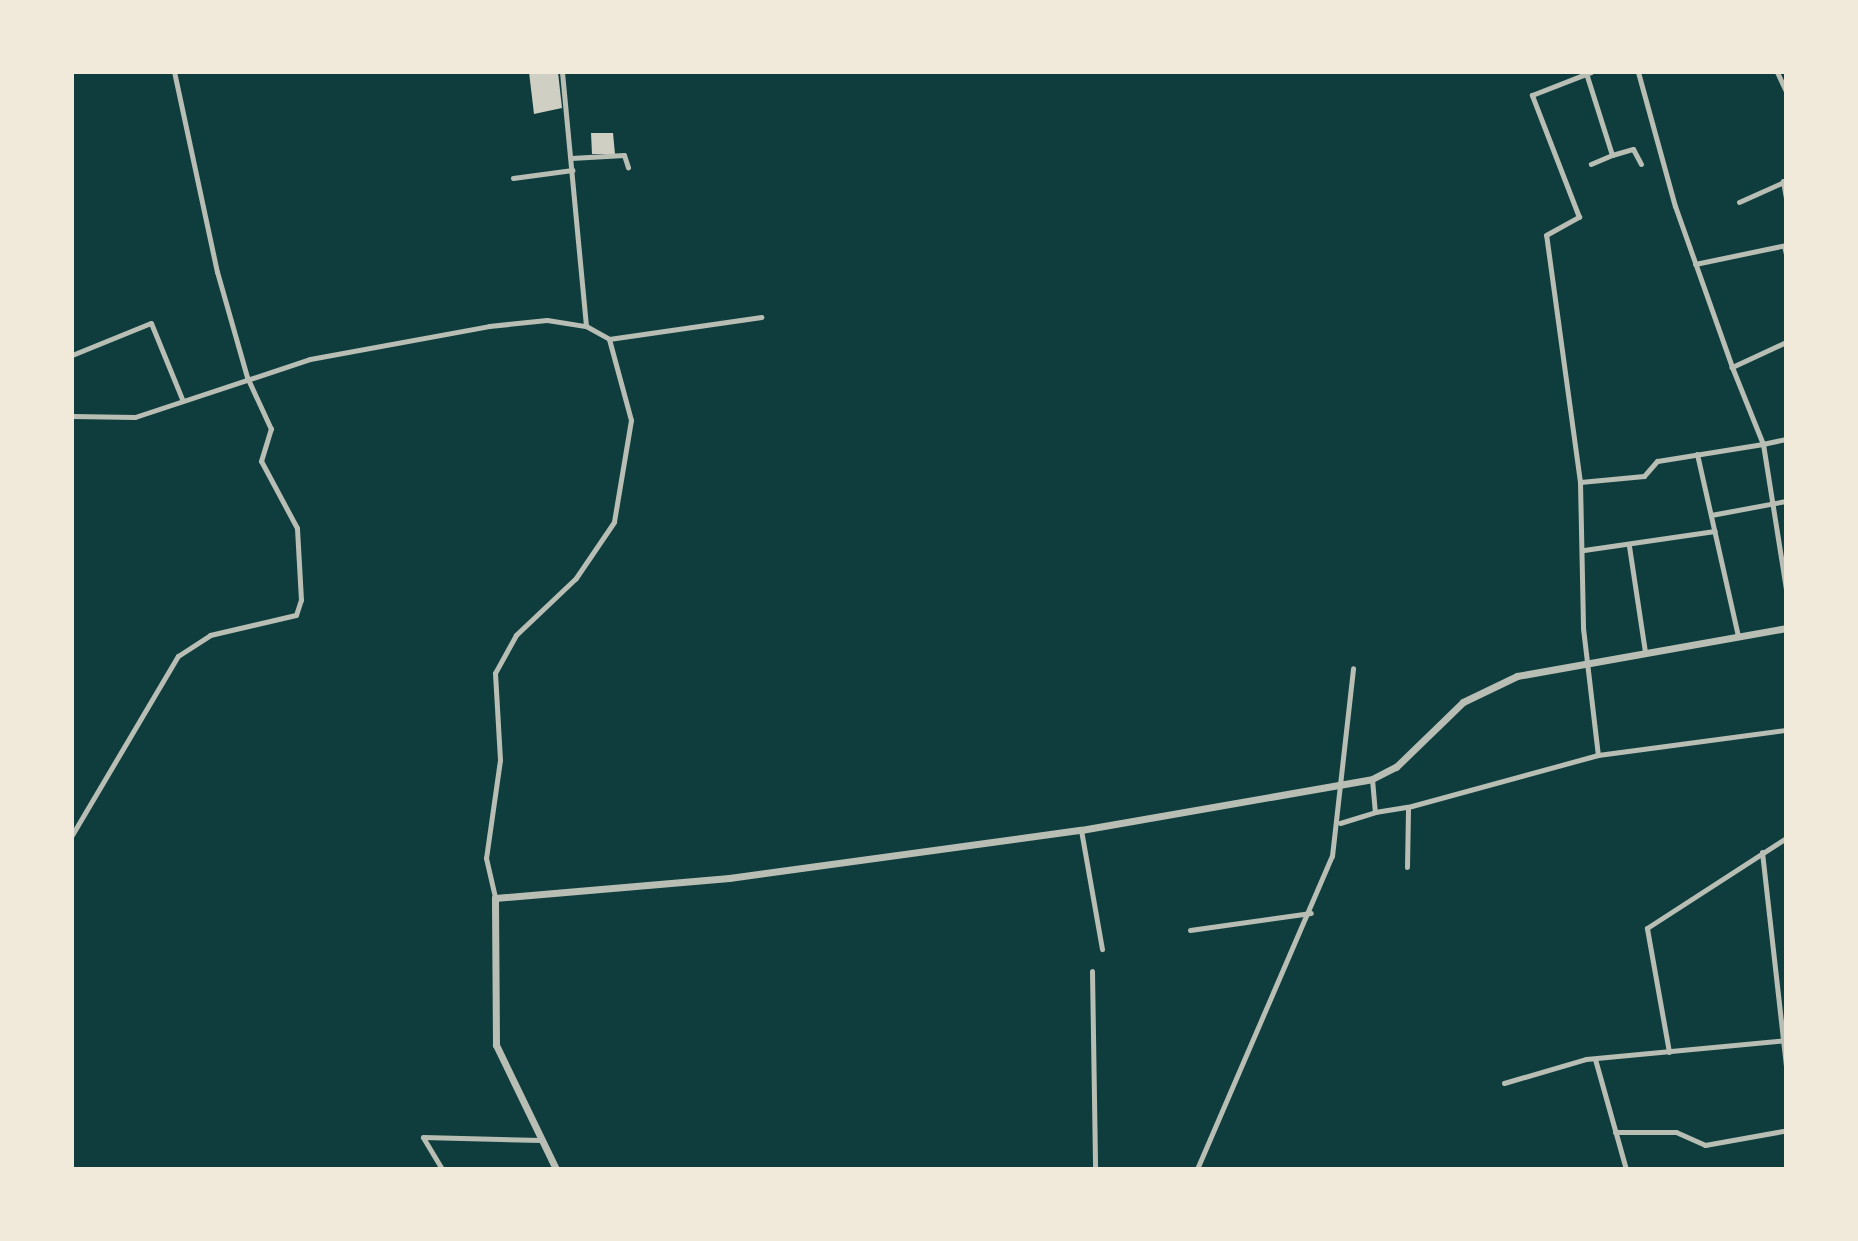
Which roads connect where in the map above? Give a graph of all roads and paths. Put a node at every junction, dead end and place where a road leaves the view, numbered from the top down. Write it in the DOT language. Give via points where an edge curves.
graph roads {
  1 [pos="174,72"];
  2 [pos="562,72"];
  3 [pos="1589,72"];
  4 [pos="1638,72"];
  5 [pos="1777,72"];
  6 [pos="1786,91"];
  7 [pos="1612,155"];
  8 [pos="571,158"];
  9 [pos="1591,164"];
  10 [pos="1641,164"];
  11 [pos="628,167"];
  12 [pos="572,170"];
  13 [pos="513,178"];
  14 [pos="1784,181"];
  15 [pos="1786,198"];
  16 [pos="1739,202"];
  17 [pos="1785,246"];
  18 [pos="1786,254"];
  19 [pos="1695,264"];
  20 [pos="761,317"];
  21 [pos="586,326"];
  22 [pos="609,339"];
  23 [pos="1786,342"];
  24 [pos="72,355"];
  25 [pos="1732,367"];
  26 [pos="247,377"];
  27 [pos="182,399"];
  28 [pos="72,416"];
  29 [pos="1786,439"];
  30 [pos="1763,444"];
  31 [pos="1697,454"];
  32 [pos="1580,482"];
  33 [pos="1786,501"];
  34 [pos="1774,502"];
  35 [pos="1711,515"];
  36 [pos="1715,531"];
  37 [pos="1629,546"];
  38 [pos="1584,550"];
  39 [pos="1786,589"];
  40 [pos="1786,628"];
  41 [pos="1739,637"];
  42 [pos="1645,652"];
  43 [pos="1586,662"];
  44 [pos="1353,668"];
  45 [pos="1786,730"];
  46 [pos="1598,755"];
  47 [pos="1372,779"];
  48 [pos="1344,784"];
  49 [pos="1408,807"];
  50 [pos="1375,812"];
  51 [pos="1340,823"];
  52 [pos="1081,830"];
  53 [pos="72,835"];
  54 [pos="1786,838"];
  55 [pos="1762,851"];
  56 [pos="1407,867"];
  57 [pos="495,898"];
  58 [pos="1312,912"];
  59 [pos="1190,930"];
  60 [pos="1102,949"];
  61 [pos="1092,971"];
  62 [pos="1783,1041"];
  63 [pos="1669,1052"];
  64 [pos="1595,1059"];
  65 [pos="1786,1067"];
  66 [pos="1504,1083"];
  67 [pos="1784,1131"];
  68 [pos="1615,1132"];
  69 [pos="541,1140"];
  70 [pos="1786,1151"];
  71 [pos="442,1169"];
  72 [pos="556,1169"];
  73 [pos="1095,1169"];
  74 [pos="1197,1169"];
  75 [pos="1626,1169"];
  1 -- 26 [label="street"];
  2 -- 8 [label="street"];
  3 -- 7 [label="street"];
  3 -- 32 [label="street" via="1532,95 1579,217 1546,235"];
  4 -- 19 [label="street"];
  5 -- 6 [label="street"];
  7 -- 9 [label="street"];
  7 -- 10 [label="street" via="1633,149"];
  8 -- 11 [label="street" via="624,155"];
  8 -- 12 [label="street"];
  12 -- 13 [label="street"];
  12 -- 21 [label="street"];
  14 -- 15 [label="street"];
  14 -- 16 [label="street"];
  17 -- 18 [label="street"];
  17 -- 19 [label="street"];
  19 -- 25 [label="street"];
  20 -- 22 [label="street"];
  21 -- 22 [label="street"];
  21 -- 26 [label="street" via="547,320 382,342"];
  22 -- 57 [label="street" via="631,420 614,522 576,578 516,635 495,673 500,760 486,858"];
  23 -- 25 [label="street"];
  24 -- 27 [label="street" via="151,323"];
  25 -- 30 [label="street"];
  26 -- 27 [label="street"];
  26 -- 53 [label="street" via="271,429 261,461 297,528 299,608 290,617 210,635 178,656"];
  27 -- 28 [label="street" via="135,417"];
  29 -- 30 [label="street"];
  30 -- 31 [label="street"];
  30 -- 34 [label="street"];
  31 -- 32 [label="street" via="1657,461 1644,476"];
  31 -- 35 [label="street"];
  32 -- 38 [label="street"];
  33 -- 34 [label="street"];
  34 -- 35 [label="street"];
  34 -- 39 [label="street"];
  35 -- 36 [label="street"];
  36 -- 37 [label="street"];
  36 -- 41 [label="street"];
  37 -- 38 [label="street"];
  37 -- 42 [label="street"];
  38 -- 43 [label="street"];
  40 -- 41 [label="street"];
  41 -- 42 [label="street"];
  42 -- 43 [label="street"];
  43 -- 46 [label="street"];
  43 -- 47 [label="street" via="1487,687 1396,767"];
  44 -- 48 [label="street"];
  45 -- 46 [label="street"];
  46 -- 49 [label="street"];
  47 -- 48 [label="street"];
  47 -- 50 [label="street"];
  48 -- 51 [label="street"];
  48 -- 52 [label="street"];
  49 -- 50 [label="street"];
  49 -- 56 [label="street"];
  50 -- 51 [label="street"];
  51 -- 58 [label="street"];
  52 -- 57 [label="street" via="729,878"];
  52 -- 60 [label="street"];
  54 -- 55 [label="street"];
  55 -- 62 [label="street"];
  55 -- 63 [label="street" via="1647,929"];
  57 -- 69 [label="street" via="496,1045"];
  58 -- 59 [label="street"];
  58 -- 74 [label="street"];
  61 -- 73 [label="street"];
  62 -- 63 [label="street"];
  62 -- 65 [label="street"];
  63 -- 64 [label="street"];
  64 -- 66 [label="street"];
  64 -- 68 [label="street"];
  67 -- 68 [label="street" via="1705,1145 1676,1132"];
  67 -- 70 [label="street"];
  68 -- 75 [label="street"];
  69 -- 71 [label="street" via="423,1137"];
  69 -- 72 [label="street"];
}
